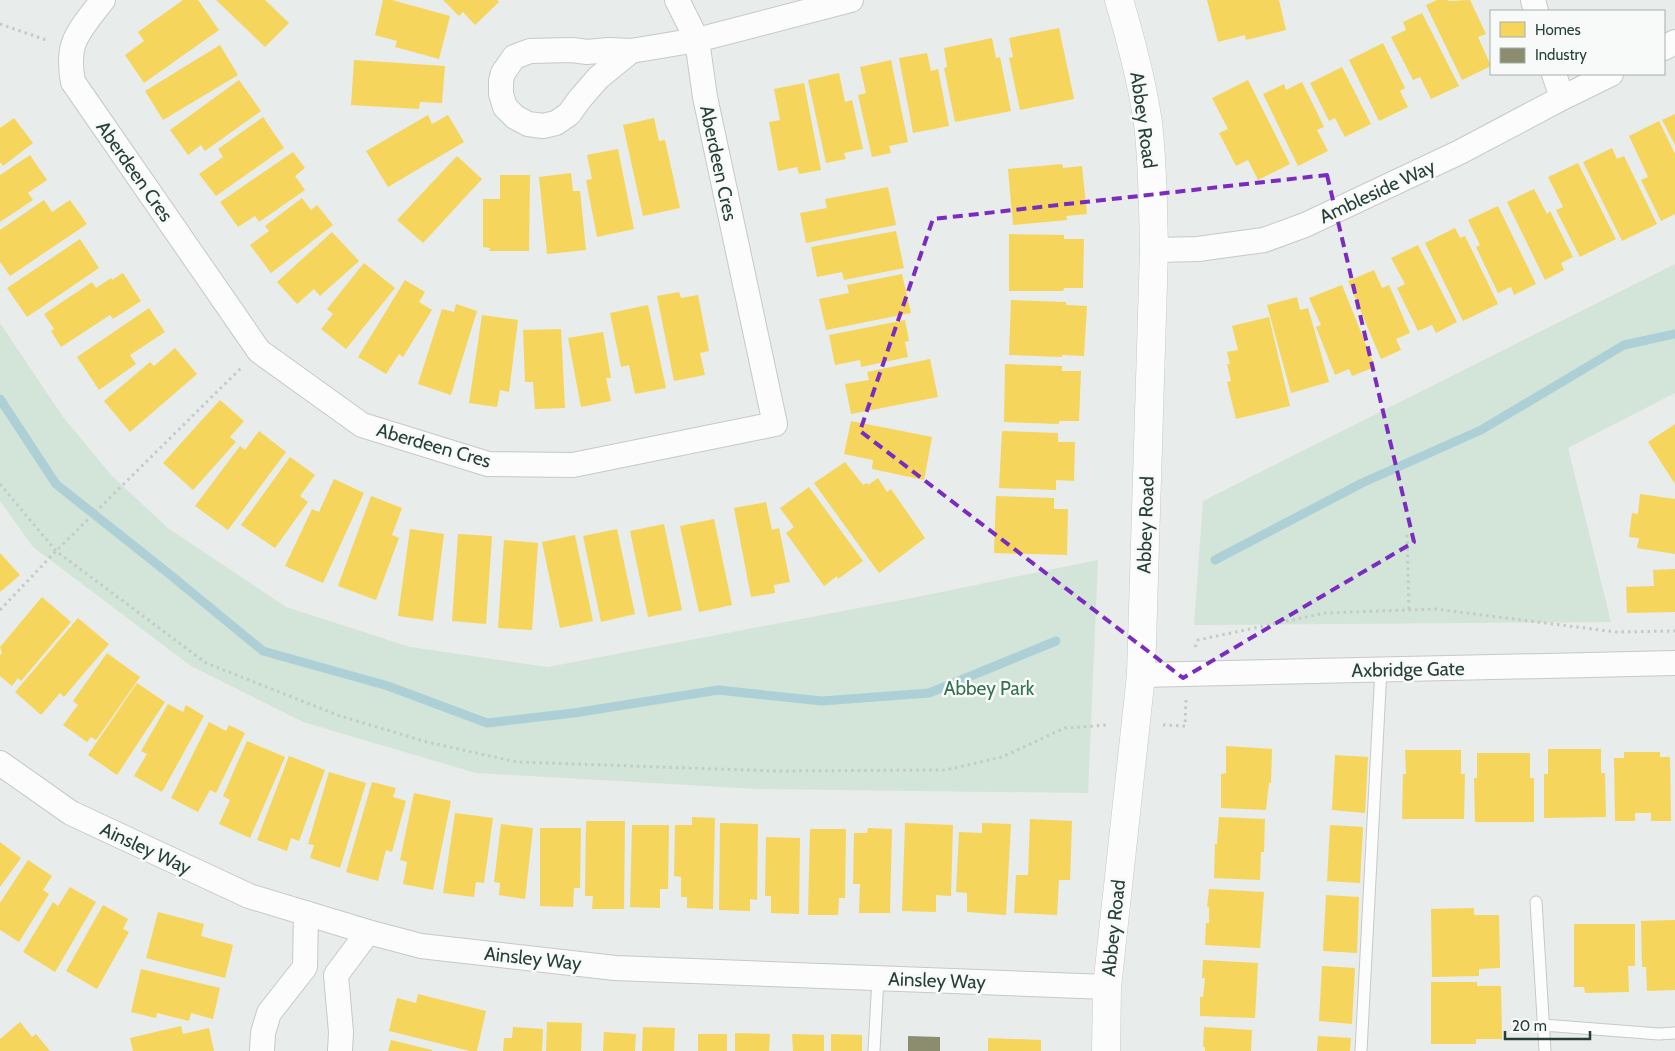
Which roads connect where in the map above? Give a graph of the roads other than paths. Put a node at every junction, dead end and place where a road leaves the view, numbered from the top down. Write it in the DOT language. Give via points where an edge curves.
graph roads {
  1 [pos="102,0"];
  2 [pos="677,0"];
  3 [pos="851,0"];
  4 [pos="1119,0"];
  5 [pos="697,40"];
  6 [pos="631,51"];
  7 [pos="1554,75"];
  8 [pos="1609,75"];
  9 [pos="1562,98"];
  10 [pos="1154,250"];
  11 [pos="1675,663"];
  12 [pos="1381,669"];
  13 [pos="1141,675"];
  14 [pos="0,763"];
  15 [pos="1536,902"];
  16 [pos="306,913"];
  17 [pos="368,932"];
  18 [pos="878,978"];
  19 [pos="1107,987"];
  20 [pos="1543,1024"];
  21 [pos="1675,1033"];
  22 [pos="262,1051"];
  23 [pos="340,1051"];
  24 [pos="874,1051"];
  25 [pos="1106,1051"];
  26 [pos="1361,1051"];
  27 [pos="1545,1051"];
  1 -- 5 [label="street, Aberdeen Cres" via="72,48 73,82 259,351 362,425 488,464 573,465 775,424 705,97"];
  2 -- 5 [label="street, Aberdeen Cres"];
  3 -- 5 [label="street"];
  4 -- 10 [label="street, Abbey Road" via="1131,40 1148,124"];
  5 -- 6 [label="street"];
  6 -- 6 [label="street" via="548,50 530,51 514,57 501,81 505,107 528,124 543,126 556,123 568,114 598,78"];
  7 -- 9 [label="street"];
  8 -- 9 [label="street, Ambleside Way"];
  9 -- 10 [label="street, Ambleside Way" via="1460,152 1305,225 1264,240 1198,249"];
  10 -- 13 [label="street, Abbey Road"];
  11 -- 12 [label="street, Axbridge Gate"];
  12 -- 13 [label="street, Axbridge Gate"];
  12 -- 26 [label="lane"];
  13 -- 19 [label="street, Abbey Road"];
  14 -- 16 [label="street, Ainsley Way" via="71,813 250,896"];
  15 -- 20 [label="lane"];
  16 -- 17 [label="street, Ainsley Way"];
  16 -- 22 [label="street" via="305,967 268,1013"];
  17 -- 18 [label="street, Ainsley Way" via="421,946 615,968"];
  17 -- 23 [label="street" via="336,975"];
  18 -- 19 [label="street, Ainsley Way"];
  18 -- 24 [label="lane"];
  19 -- 25 [label="street, Abbey Road"];
  20 -- 21 [label="lane"];
  20 -- 27 [label="lane"];
}
